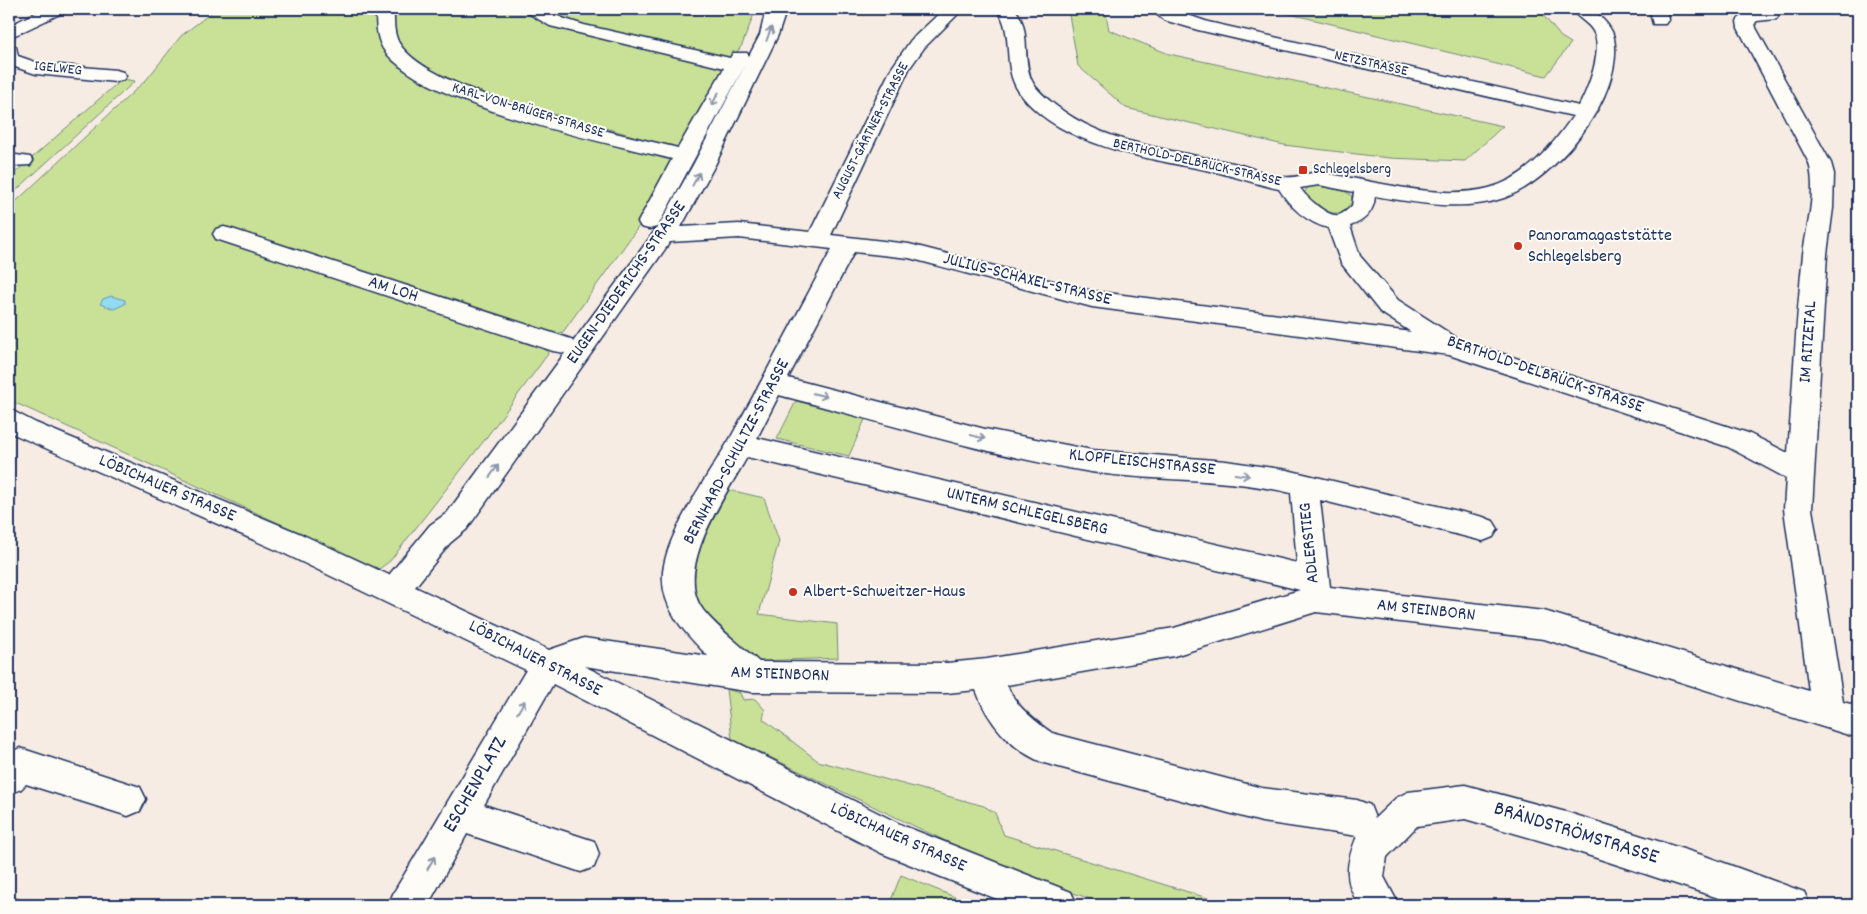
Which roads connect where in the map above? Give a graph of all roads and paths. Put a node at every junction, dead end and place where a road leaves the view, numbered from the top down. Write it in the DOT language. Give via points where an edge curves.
graph roads {
  1 [pos="56,9"];
  2 [pos="385,9"];
  3 [pos="534,9"];
  4 [pos="761,9"];
  5 [pos="775,9"];
  6 [pos="954,9"];
  7 [pos="1006,9"];
  8 [pos="1159,9"];
  9 [pos="1580,9"];
  10 [pos="1768,9"];
  11 [pos="9,33"];
  12 [pos="9,51"];
  13 [pos="735,65"];
  14 [pos="116,76"];
  15 [pos="1585,113"];
  16 [pos="684,156"];
  17 [pos="1288,184"];
  18 [pos="1365,186"];
  19 [pos="1337,222"];
  20 [pos="224,234"];
  21 [pos="663,235"];
  22 [pos="818,239"];
  23 [pos="847,243"];
  24 [pos="562,345"];
  25 [pos="1451,346"];
  26 [pos="773,384"];
  27 [pos="9,419"];
  28 [pos="740,445"];
  29 [pos="1799,472"];
  30 [pos="1304,487"];
  31 [pos="1483,529"];
  32 [pos="440,534"];
  33 [pos="1315,590"];
  34 [pos="394,591"];
  35 [pos="546,664"];
  36 [pos="987,674"];
  37 [pos="752,677"];
  38 [pos="1828,712"];
  39 [pos="1858,722"];
  40 [pos="9,777"];
  41 [pos="128,799"];
  42 [pos="459,814"];
  43 [pos="1360,826"];
  44 [pos="581,854"];
  45 [pos="407,905"];
  46 [pos="1058,905"];
  47 [pos="1380,905"];
  48 [pos="1791,905"];
  1 -- 11 [label="street"];
  2 -- 16 [label="street, KARL-VON-BRÜGER-STRASSE" via="385,33 394,50 417,71 442,84 528,114"];
  3 -- 13 [label="street" via="556,22 580,29"];
  4 -- 13 [label="street, EUGEN-DIEDERICHS-STRASSE" via="749,42"];
  21 -- 5 [label="street, EUGEN-DIEDERICHS-STRASSE, one-way" via="694,184 765,42"];
  6 -- 22 [label="street, AUGUST-GÄRTNER-STRASSE" via="917,44 900,68"];
  7 -- 17 [label="street, BERTHOLD-DELBRÜCK-STRASSE" via="1012,15 1018,38 1018,70 1027,89 1074,126 1115,144"];
  8 -- 15 [label="street, NETZSTRASSE" via="1170,16 1204,26"];
  9 -- 15 [label="street, BERTHOLD-DELBRÜCK-STRASSE" via="1595,22 1605,37 1600,87"];
  10 -- 29 [label="street, IM RITZETAL" via="1770,15 1753,16 1746,21 1747,28 1787,99 1823,174"];
  12 -- 14 [label="street, IGELWEG" via="9,59 33,68"];
  13 -- 16 [label="street, EUGEN-DIEDERICHS-STRASSE, one-way"];
  15 -- 18 [label="street, BERTHOLD-DELBRÜCK-STRASSE" via="1533,175 1494,195 1446,197"];
  16 -- 24 [label="street, EUGEN-DIEDERICHS-STRASSE" via="654,215"];
  17 -- 18 [label="street, BERTHOLD-DELBRÜCK-STRASSE" via="1307,178"];
  17 -- 19 [label="street, BERTHOLD-DELBRÜCK-STRASSE" via="1290,192 1305,206 1320,217"];
  18 -- 19 [label="street" via="1363,208 1352,217"];
  19 -- 25 [label="street, BERTHOLD-DELBRÜCK-STRASSE" via="1349,258 1389,306"];
  20 -- 24 [label="street, AM LOH"];
  21 -- 22 [label="street, JULIUS-SCHAXEL-STRASSE" via="739,231"];
  32 -- 21 [label="street, EUGEN-DIEDERICHS-STRASSE, one-way" via="457,521"];
  22 -- 23 [label="street, JULIUS-SCHAXEL-STRASSE"];
  23 -- 25 [label="street, JULIUS-SCHAXEL-STRASSE" via="909,251 1092,298"];
  23 -- 26 [label="street, BERNHARD-SCHULTZE-STRASSE"];
  24 -- 32 [label="street, EUGEN-DIEDERICHS-STRASSE" via="444,517"];
  25 -- 29 [label="street, BERTHOLD-DELBRÜCK-STRASSE" via="1738,440"];
  26 -- 28 [label="street, BERNHARD-SCHULTZE-STRASSE"];
  26 -- 30 [label="street, KLOPFLEISCHSTRASSE, one-way" via="985,439 1092,461 1226,472 1287,481"];
  27 -- 34 [label="street, LÖBICHAUER STRASSE" via="26,430 291,543"];
  28 -- 33 [label="street, UNTERM SCHLEGELSBERG"];
  28 -- 37 [label="street, BERNHARD-SCHULTZE-STRASSE" via="688,537 678,572 680,599 692,620"];
  29 -- 38 [label="street, IM RITZETAL" via="1798,509"];
  30 -- 31 [label="street, KLOPFLEISCHSTRASSE"];
  30 -- 33 [label="street, ADLERSTIEG"];
  32 -- 34 [label="street, EUGEN-DIEDERICHS-STRASSE"];
  33 -- 36 [label="street, AM STEINBORN" via="1174,642"];
  33 -- 38 [label="street, AM STEINBORN" via="1544,625"];
  34 -- 35 [label="street, LÖBICHAUER STRASSE"];
  35 -- 37 [label="street, AM STEINBORN" via="584,652"];
  42 -- 35 [label="street, ESCHENPLATZ, one-way"];
  35 -- 46 [label="street, LÖBICHAUER STRASSE" via="894,840"];
  36 -- 37 [label="street, AM STEINBORN" via="946,678"];
  36 -- 43 [label="street" via="998,704 1018,728 1044,747 1262,805"];
  38 -- 39 [label="street, AM STEINBORN"];
  40 -- 41 [label="street" via="20,765"];
  42 -- 44 [label="street"];
  45 -- 42 [label="street, ESCHENPLATZ, one-way"];
  43 -- 47 [label="street" via="1365,881"];
  43 -- 48 [label="street, BRÄNDSTRÖMSTRASSE" via="1408,810 1465,802 1566,830"];
}
